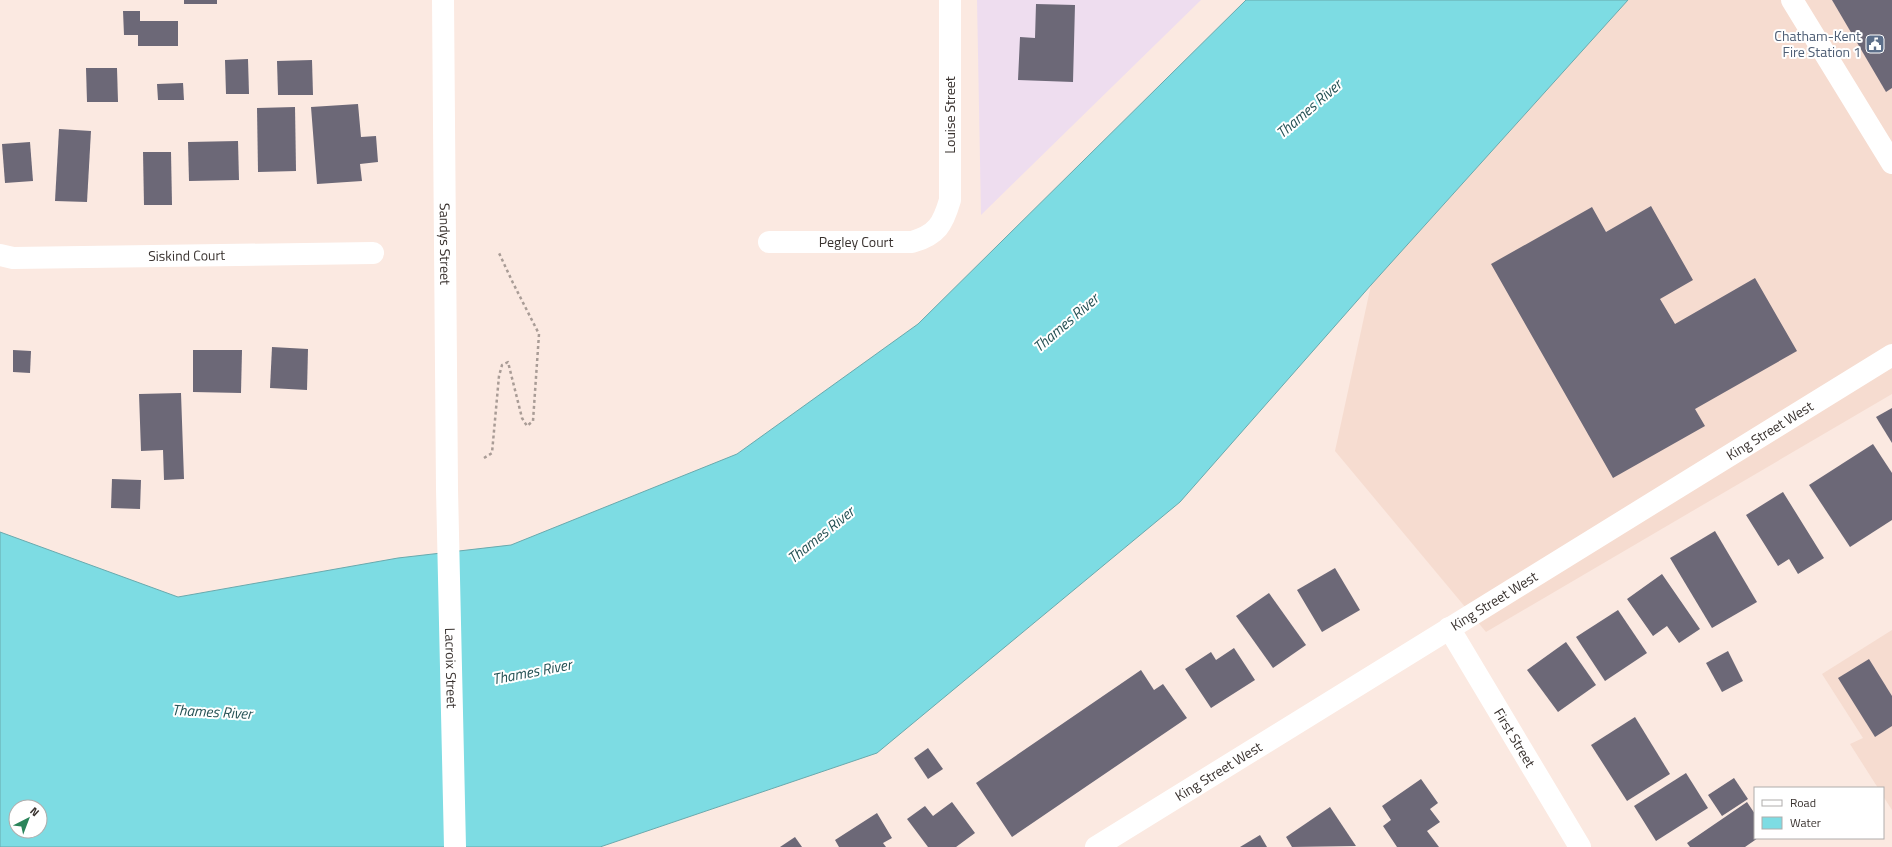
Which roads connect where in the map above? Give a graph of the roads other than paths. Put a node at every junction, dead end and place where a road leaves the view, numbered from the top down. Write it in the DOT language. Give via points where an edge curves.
graph roads {
  1 [pos="443,0"];
  2 [pos="950,0"];
  3 [pos="1792,0"];
  4 [pos="1892,163"];
  5 [pos="938,227"];
  6 [pos="768,242"];
  7 [pos="373,252"];
  8 [pos="0,255"];
  9 [pos="1892,355"];
  10 [pos="447,489"];
  11 [pos="1449,628"];
  12 [pos="455,847"];
  13 [pos="1096,847"];
  14 [pos="1580,847"];
  1 -- 10 [label="street, Sandys Street"];
  2 -- 5 [label="street, Louise Street" via="950,200"];
  3 -- 4 [label="street"];
  5 -- 6 [label="street, Pegley Court" via="927,238 912,242"];
  7 -- 8 [label="street, Siskind Court" via="13,258"];
  9 -- 11 [label="street, King Street West"];
  10 -- 12 [label="street, Lacroix Street"];
  11 -- 13 [label="street, King Street West"];
  11 -- 14 [label="street, First Street"];
}
